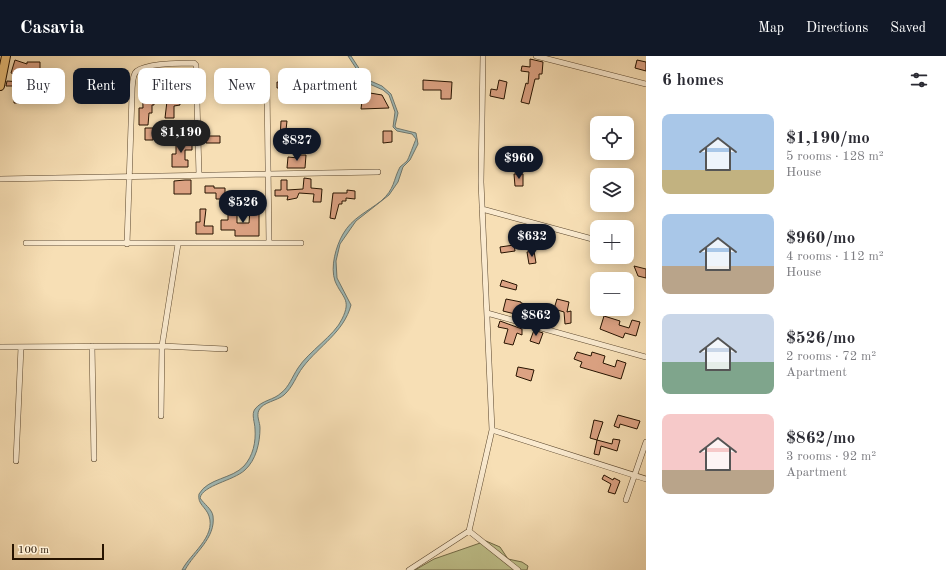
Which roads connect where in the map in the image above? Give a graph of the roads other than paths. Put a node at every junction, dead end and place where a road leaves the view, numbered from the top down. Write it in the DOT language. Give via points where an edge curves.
graph roads {
  1 [pos="483,56"];
  2 [pos="536,56"];
  3 [pos="4,58"];
  4 [pos="646,84"];
  5 [pos="0,86"];
  6 [pos="266,104"];
  7 [pos="378,172"];
  8 [pos="267,174"];
  9 [pos="199,175"];
  10 [pos="129,176"];
  11 [pos="0,179"];
  12 [pos="482,209"];
  13 [pos="590,238"];
  14 [pos="26,243"];
  15 [pos="269,243"];
  16 [pos="301,243"];
  17 [pos="127,244"];
  18 [pos="178,244"];
  19 [pos="487,313"];
  20 [pos="92,346"];
  21 [pos="162,346"];
  22 [pos="0,347"];
  23 [pos="21,347"];
  24 [pos="225,349"];
  25 [pos="646,357"];
  26 [pos="161,416"];
  27 [pos="492,430"];
  28 [pos="646,442"];
  29 [pos="94,459"];
  30 [pos="16,461"];
  31 [pos="635,476"];
  32 [pos="646,479"];
  33 [pos="626,500"];
  34 [pos="469,531"];
  35 [pos="409,570"];
  36 [pos="518,570"];
  1 -- 12 [label="street"];
  2 -- 4 [label="street"];
  3 -- 5 [label="main road"];
  6 -- 8 [label="street"];
  7 -- 8 [label="street"];
  8 -- 9 [label="street"];
  8 -- 15 [label="street"];
  9 -- 10 [label="street"];
  9 -- 10 [label="street" via="197,68 194,63 170,63 136,72 132,95"];
  10 -- 11 [label="street"];
  10 -- 17 [label="street"];
  12 -- 13 [label="street"];
  12 -- 19 [label="street"];
  14 -- 17 [label="street"];
  15 -- 16 [label="street"];
  15 -- 18 [label="street"];
  17 -- 18 [label="street"];
  18 -- 21 [label="street"];
  19 -- 25 [label="street"];
  19 -- 27 [label="street"];
  20 -- 21 [label="street"];
  20 -- 23 [label="street"];
  20 -- 29 [label="street"];
  21 -- 24 [label="street"];
  21 -- 26 [label="street"];
  22 -- 23 [label="street"];
  23 -- 30 [label="street"];
  27 -- 31 [label="street"];
  27 -- 34 [label="street"];
  28 -- 31 [label="street"];
  31 -- 32 [label="street"];
  31 -- 33 [label="street"];
  34 -- 35 [label="street"];
  34 -- 36 [label="street"];
}
